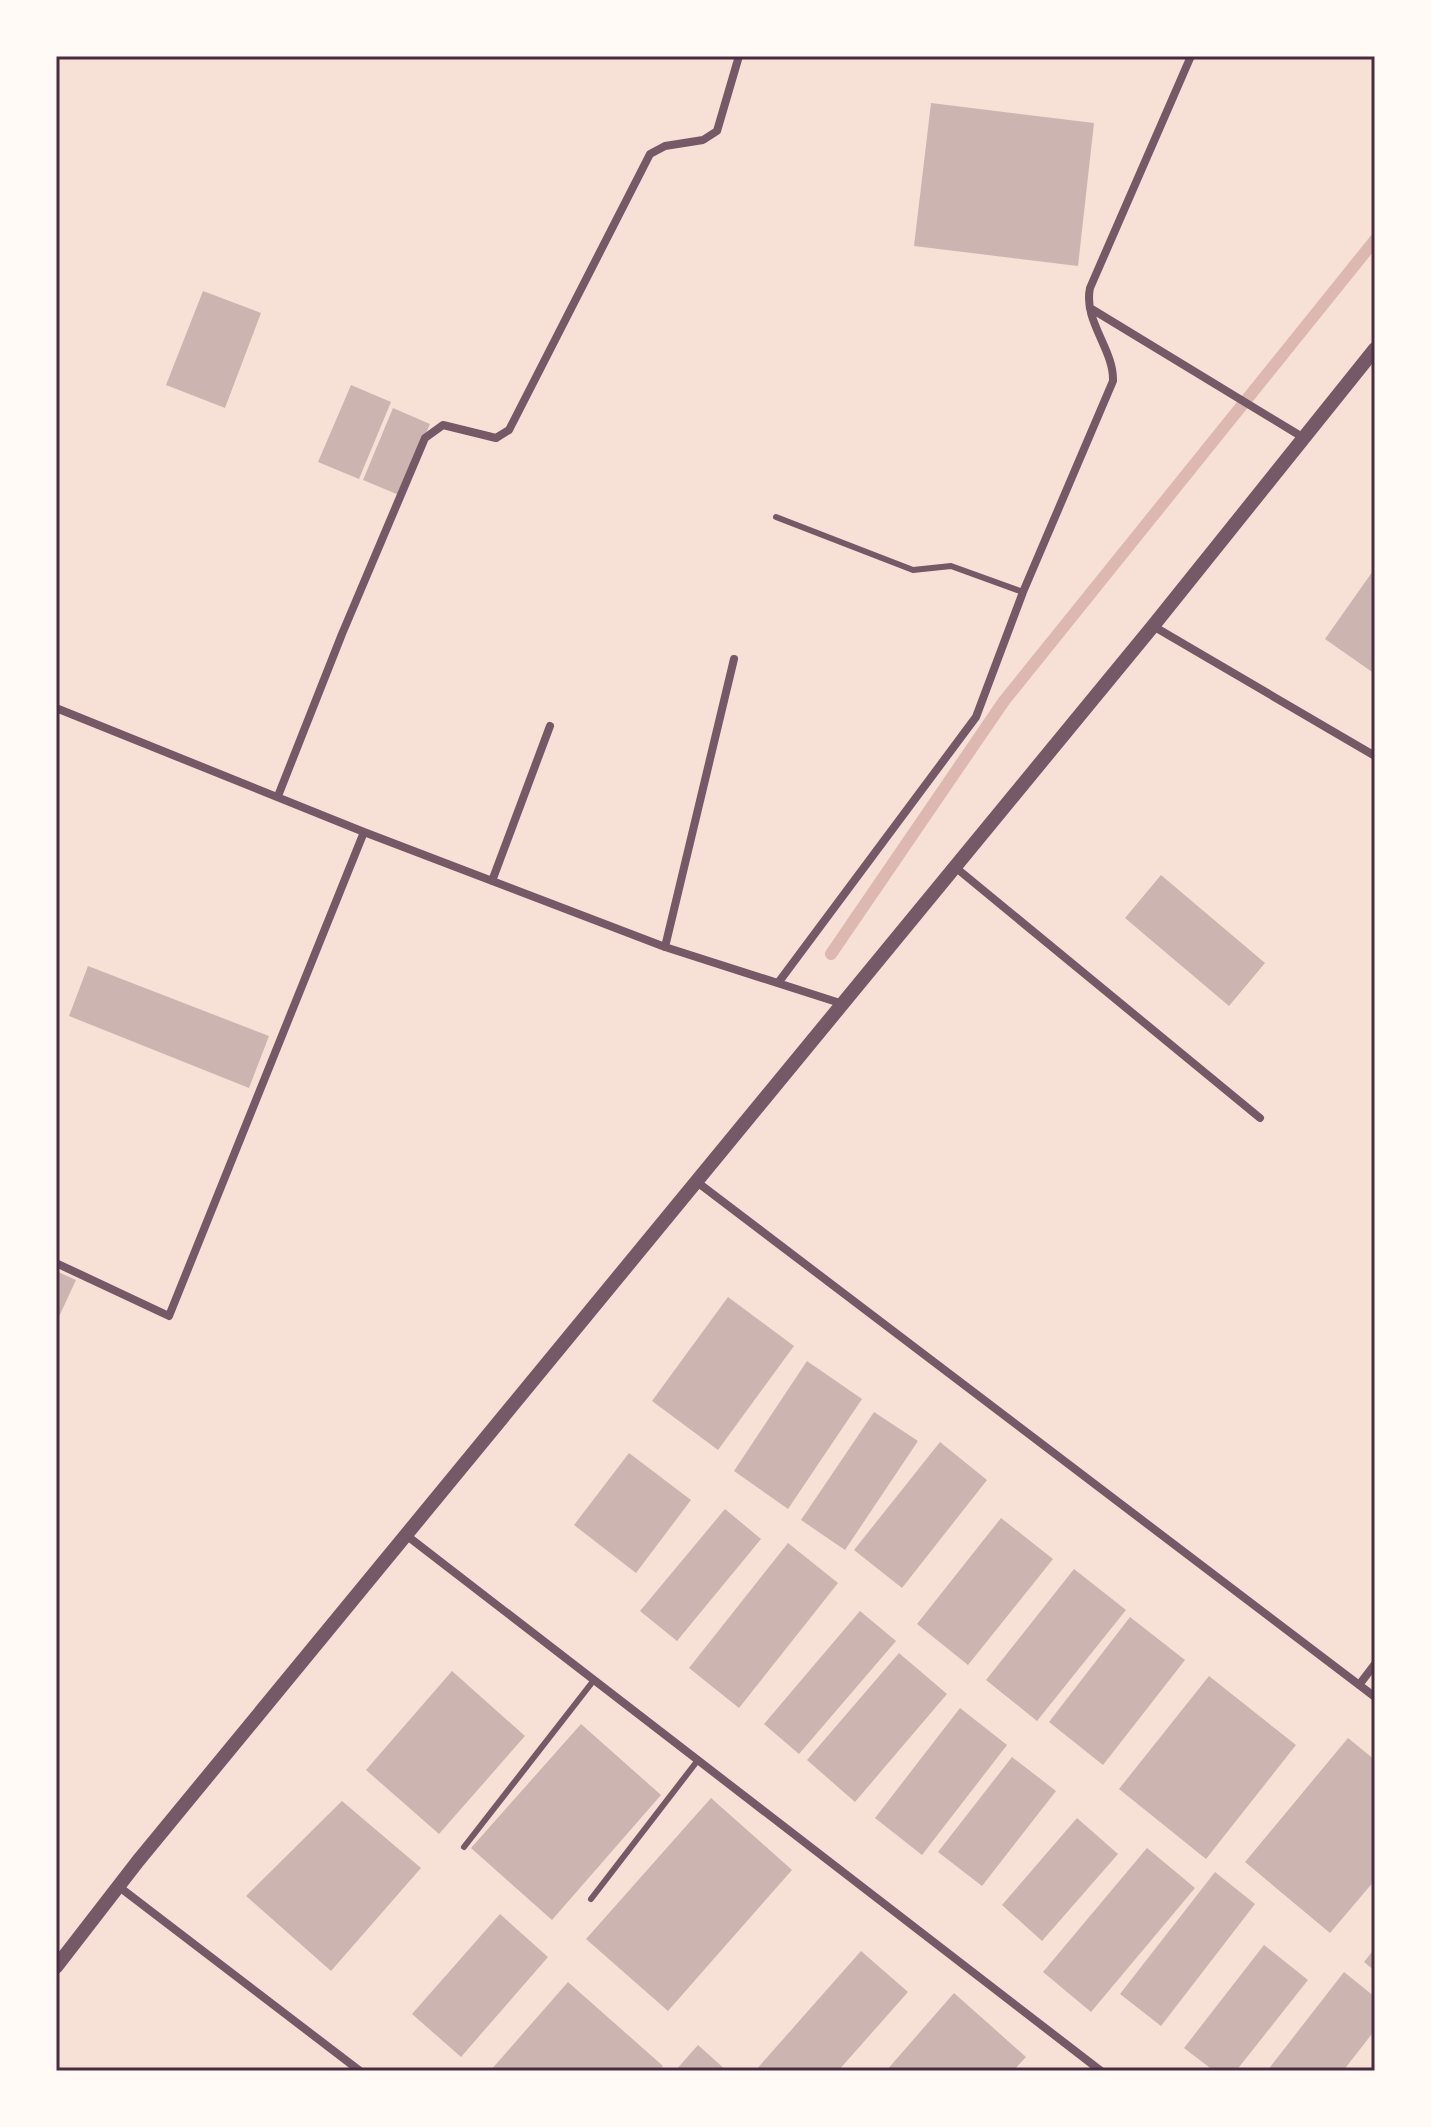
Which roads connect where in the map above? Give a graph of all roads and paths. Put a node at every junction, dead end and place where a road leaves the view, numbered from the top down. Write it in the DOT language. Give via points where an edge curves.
graph roads {
  1 [pos="739,56"];
  2 [pos="1191,56"];
  3 [pos="1089,307"];
  4 [pos="1375,349"];
  5 [pos="1304,438"];
  6 [pos="776,517"];
  7 [pos="1023,592"];
  8 [pos="1153,626"];
  9 [pos="734,659"];
  10 [pos="56,708"];
  11 [pos="550,726"];
  12 [pos="1375,756"];
  13 [pos="278,796"];
  14 [pos="364,832"];
  15 [pos="955,867"];
  16 [pos="492,881"];
  17 [pos="665,947"];
  18 [pos="778,983"];
  19 [pos="843,1004"];
  20 [pos="1260,1118"];
  21 [pos="697,1182"];
  22 [pos="56,1263"];
  23 [pos="406,1535"];
  24 [pos="1375,1664"];
  25 [pos="594,1680"];
  26 [pos="1359,1685"];
  27 [pos="1375,1697"];
  28 [pos="698,1760"];
  29 [pos="464,1847"];
  30 [pos="118,1886"];
  31 [pos="591,1899"];
  32 [pos="56,1967"];
  33 [pos="360,2071"];
  34 [pos="1101,2071"];
  1 -- 13 [label="street" via="717,131 710,138 650,154 509,430 496,438 443,425 425,438"];
  2 -- 3 [label="street" via="1093,281"];
  3 -- 5 [label="street"];
  3 -- 7 [label="street" via="1113,381"];
  4 -- 5 [label="street"];
  5 -- 8 [label="street"];
  6 -- 7 [label="lane" via="913,570 951,566"];
  7 -- 18 [label="street" via="976,717"];
  8 -- 12 [label="street"];
  8 -- 15 [label="street"];
  9 -- 17 [label="street"];
  10 -- 13 [label="street"];
  11 -- 16 [label="street"];
  13 -- 14 [label="street"];
  14 -- 16 [label="street"];
  14 -- 22 [label="street" via="169,1316"];
  15 -- 19 [label="street"];
  15 -- 20 [label="street"];
  16 -- 17 [label="street"];
  17 -- 18 [label="street"];
  18 -- 19 [label="street"];
  19 -- 21 [label="street"];
  21 -- 23 [label="street"];
  21 -- 26 [label="street"];
  23 -- 25 [label="street"];
  23 -- 30 [label="street"];
  24 -- 26 [label="street"];
  25 -- 28 [label="street"];
  25 -- 29 [label="lane"];
  26 -- 27 [label="street"];
  28 -- 31 [label="lane"];
  28 -- 34 [label="street"];
  30 -- 32 [label="street"];
  30 -- 33 [label="street"];
}
